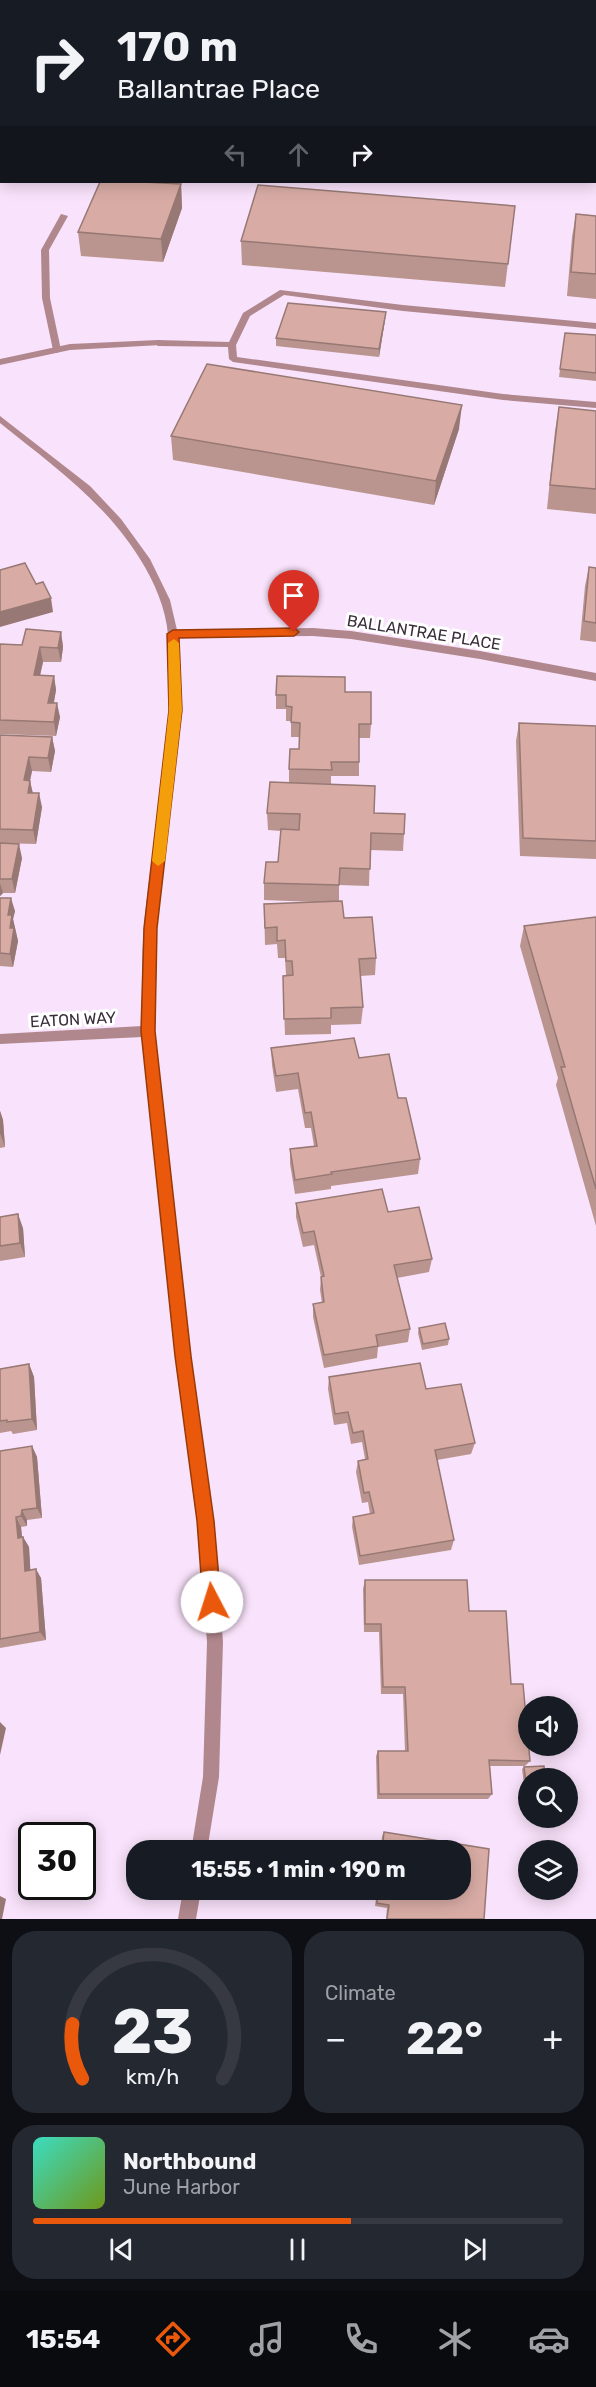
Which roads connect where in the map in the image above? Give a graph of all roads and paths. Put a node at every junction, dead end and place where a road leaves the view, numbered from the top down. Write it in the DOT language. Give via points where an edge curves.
graph roads {
  1 [pos="64,216"];
  2 [pos="596,326"];
  3 [pos="232,345"];
  4 [pos="57,350"];
  5 [pos="0,362"];
  6 [pos="596,405"];
  7 [pos="0,419"];
  8 [pos="173,634"];
  9 [pos="596,677"];
  10 [pos="148,1031"];
  11 [pos="0,1039"];
  12 [pos="201,1840"];
  13 [pos="190,1900"];
  14 [pos="187,1919"];
  1 -- 4 [label="street" via="45,250 46,298"];
  2 -- 3 [label="street" via="283,292 246,315"];
  3 -- 4 [label="street" via="158,342"];
  3 -- 6 [label="street" via="233,359 502,397"];
  4 -- 5 [label="street"];
  7 -- 8 [label="street" via="87,488 118,521 145,559 165,600"];
  8 -- 9 [label="street, BALLANTRAE PLACE" via="351,635"];
  8 -- 10 [label="street" via="176,710 150,928"];
  10 -- 11 [label="street, EATON WAY"];
  10 -- 12 [label="street" via="183,1356 206,1521 215,1642 212,1777"];
  13 -- 14 [label="street"];
}
